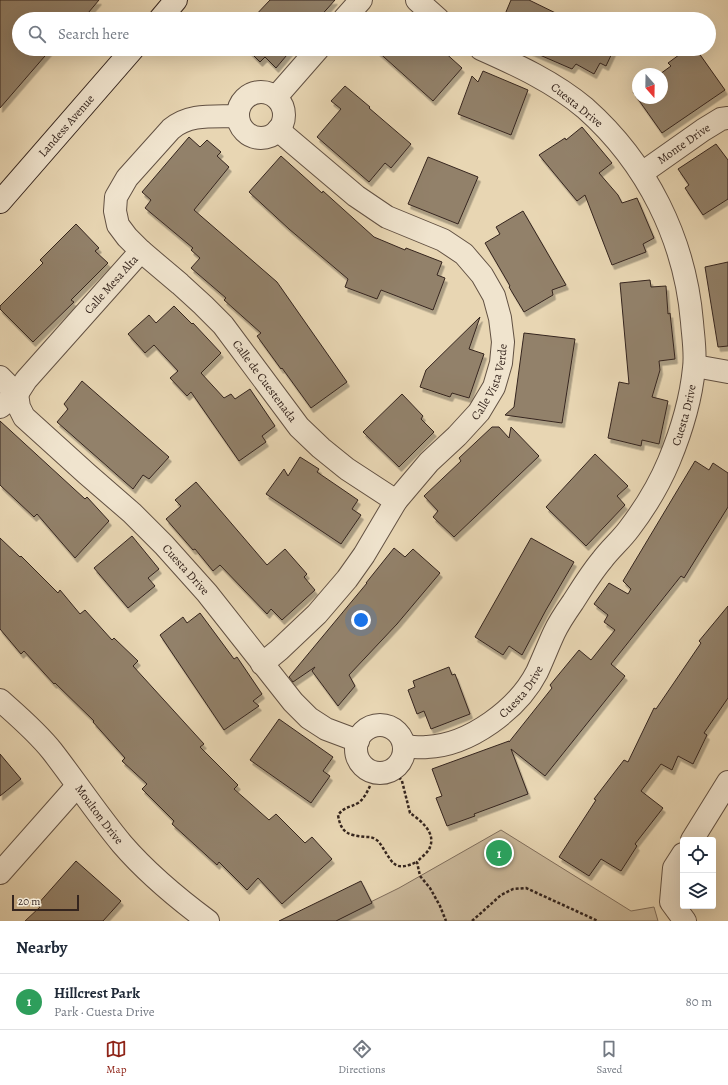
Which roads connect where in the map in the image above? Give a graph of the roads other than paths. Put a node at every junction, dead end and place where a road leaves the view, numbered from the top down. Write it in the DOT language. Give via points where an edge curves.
graph roads {
  1 [pos="176,0"];
  2 [pos="361,0"];
  3 [pos="417,0"];
  4 [pos="166,12"];
  5 [pos="350,12"];
  6 [pos="430,12"];
  7 [pos="127,56"];
  8 [pos="312,56"];
  9 [pos="496,56"];
  10 [pos="276,97"];
  11 [pos="237,116"];
  12 [pos="728,118"];
  13 [pos="278,130"];
  14 [pos="642,173"];
  15 [pos="0,202"];
  16 [pos="141,251"];
  17 [pos="695,366"];
  18 [pos="728,372"];
  19 [pos="0,377"];
  20 [pos="8,400"];
  21 [pos="396,501"];
  22 [pos="262,664"];
  23 [pos="0,700"];
  24 [pos="358,741"];
  25 [pos="404,746"];
  26 [pos="728,782"];
  27 [pos="77,786"];
  28 [pos="694,837"];
  29 [pos="680,859"];
  30 [pos="0,873"];
  31 [pos="208,921"];
  32 [pos="685,921"];
  1 -- 4 [label="street"];
  2 -- 5 [label="street"];
  3 -- 6 [label="street"];
  7 -- 15 [label="street, Landess Avenue"];
  8 -- 10 [label="street"];
  9 -- 14 [label="street, Cuesta Drive" via="553,85 583,107 622,146"];
  10 -- 11 [label="street" via="264,92 250,94 240,103"];
  10 -- 13 [label="street" via="284,113"];
  11 -- 13 [label="street" via="242,129 253,137 266,137"];
  11 -- 16 [label="street, Calle Mesa Alta" via="191,118 177,124 127,178 116,197 115,210 118,225"];
  12 -- 14 [label="street, Monte Drive" via="721,119 703,130"];
  13 -- 21 [label="street, Calle Vista Verde" via="356,196 387,217 443,240 464,254 482,275 494,296 503,342 501,363 494,387 479,412 429,462"];
  14 -- 17 [label="street, Cuesta Drive" via="664,214 682,262 691,305"];
  16 -- 20 [label="street, Calle Mesa Alta"];
  16 -- 21 [label="street, Calle de Cuestenada" via="223,325 300,427 321,448 347,469"];
  17 -- 18 [label="street"];
  17 -- 25 [label="street, Cuesta Drive" via="682,425 652,497 567,609 537,672 515,703 475,733 462,739 428,747"];
  19 -- 20 [label="street"];
  20 -- 22 [label="street, Cuesta Drive" via="19,407 24,417 132,513 164,545 207,593"];
  21 -- 22 [label="street, Calle Vista Verde" via="347,578 317,614"];
  22 -- 24 [label="street, Cuesta Drive" via="309,718 326,729"];
  23 -- 27 [label="street, Moulton Drive" via="51,750"];
  24 -- 25 [label="street" via="363,732 372,727 383,726 393,729 400,736"];
  24 -- 25 [label="street" via="356,751 359,760 365,768 374,772 384,773 400,764"];
  26 -- 28 [label="street"];
  27 -- 30 [label="street"];
  27 -- 31 [label="street, Moulton Drive" via="123,844 152,875"];
  29 -- 32 [label="street" via="674,868 671,902"];
}
